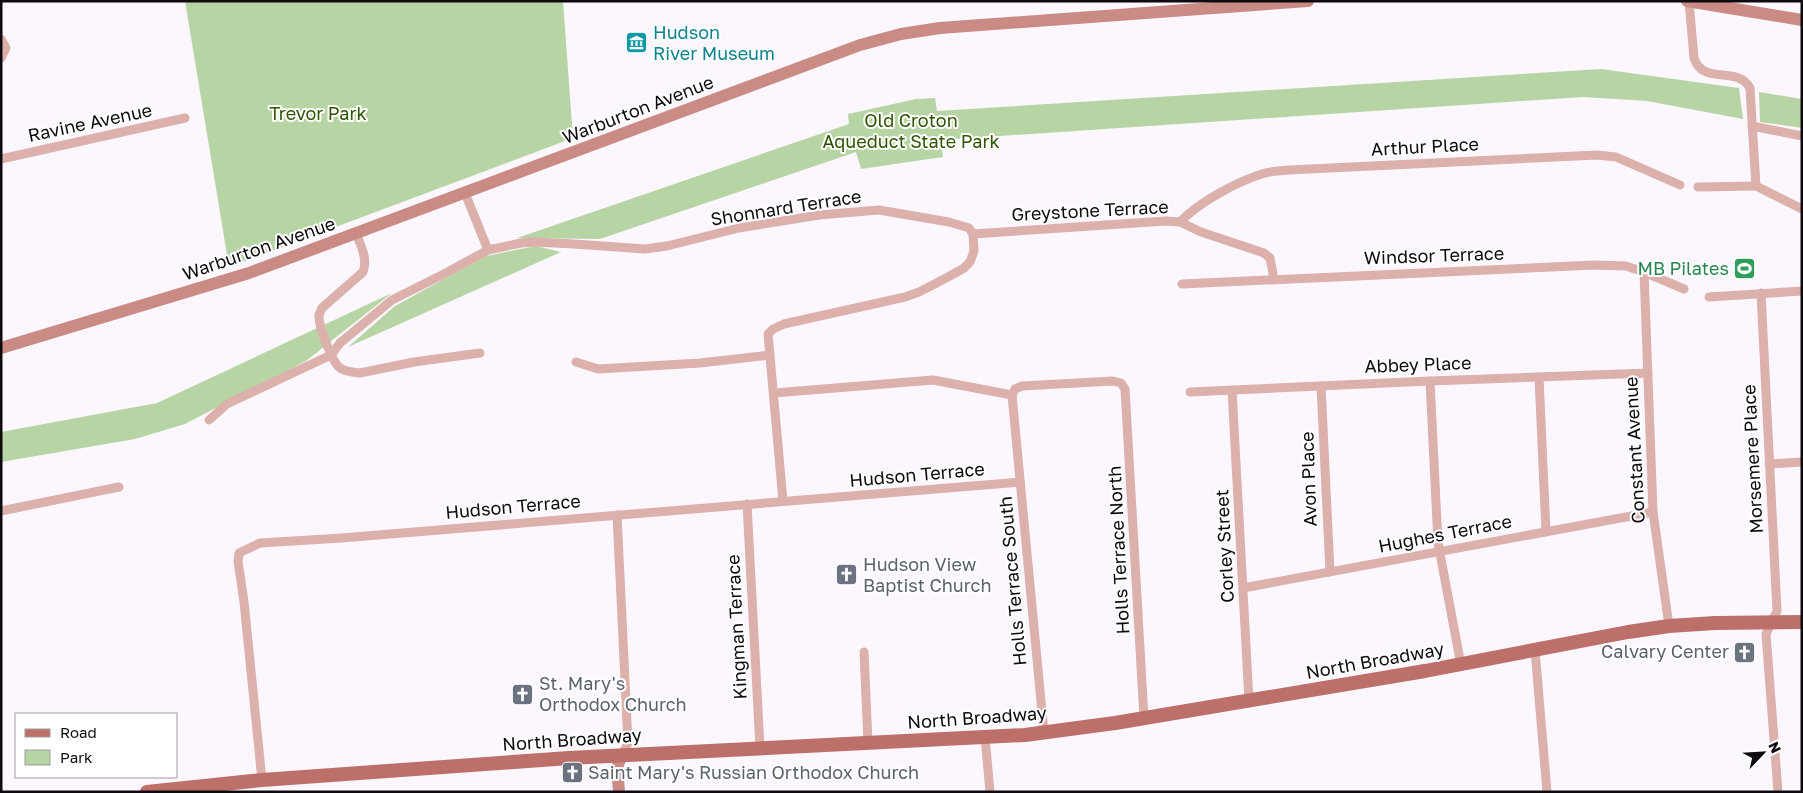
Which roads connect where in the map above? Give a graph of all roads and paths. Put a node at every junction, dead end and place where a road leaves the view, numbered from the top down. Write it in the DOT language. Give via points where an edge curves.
graph roads {
  1 [pos="1308,1"];
  2 [pos="1688,1"];
  3 [pos="1802,20"];
  4 [pos="1,39"];
  5 [pos="1,58"];
  6 [pos="185,118"];
  7 [pos="1752,126"];
  8 [pos="1802,136"];
  9 [pos="1,159"];
  10 [pos="1680,185"];
  11 [pos="1756,186"];
  12 [pos="1698,188"];
  13 [pos="465,193"];
  14 [pos="1802,209"];
  15 [pos="1180,222"];
  16 [pos="356,233"];
  17 [pos="973,234"];
  18 [pos="488,250"];
  19 [pos="1644,272"];
  20 [pos="1274,279"];
  21 [pos="1182,284"];
  22 [pos="1684,290"];
  23 [pos="1802,291"];
  24 [pos="1761,293"];
  25 [pos="1709,296"];
  26 [pos="1,348"];
  27 [pos="480,353"];
  28 [pos="331,355"];
  29 [pos="770,355"];
  30 [pos="576,362"];
  31 [pos="1648,373"];
  32 [pos="1539,376"];
  33 [pos="1430,381"];
  34 [pos="1321,386"];
  35 [pos="1232,390"];
  36 [pos="1190,392"];
  37 [pos="774,393"];
  38 [pos="1012,395"];
  39 [pos="209,420"];
  40 [pos="1802,462"];
  41 [pos="1770,464"];
  42 [pos="1020,482"];
  43 [pos="119,487"];
  44 [pos="783,502"];
  45 [pos="747,504"];
  46 [pos="1,511"];
  47 [pos="1653,512"];
  48 [pos="617,515"];
  49 [pos="1546,532"];
  50 [pos="1440,552"];
  51 [pos="1330,572"];
  52 [pos="1244,588"];
  53 [pos="1772,622"];
  54 [pos="1802,622"];
  55 [pos="1669,626"];
  56 [pos="1535,650"];
  57 [pos="864,652"];
  58 [pos="1461,665"];
  59 [pos="1249,701"];
  60 [pos="1144,718"];
  61 [pos="1044,733"];
  62 [pos="985,737"];
  63 [pos="868,743"];
  64 [pos="760,748"];
  65 [pos="622,756"];
  66 [pos="262,780"];
  67 [pos="147,792"];
  68 [pos="619,792"];
  69 [pos="990,792"];
  70 [pos="1547,792"];
  71 [pos="1778,792"];
  1 -- 13 [label="street, Warburton Avenue" via="940,28 883,38"];
  2 -- 3 [label="street"];
  2 -- 7 [label="street" via="1696,65 1708,73 1733,76 1747,82"];
  4 -- 5 [label="street" via="6,48"];
  6 -- 9 [label="street, Ravine Avenue"];
  7 -- 8 [label="street"];
  7 -- 11 [label="street"];
  10 -- 15 [label="street, Arthur Place" via="1616,157 1597,154 1288,170 1267,172 1248,179 1192,209"];
  11 -- 12 [label="street"];
  11 -- 14 [label="street"];
  13 -- 16 [label="street, Warburton Avenue"];
  13 -- 18 [label="street"];
  15 -- 17 [label="street, Greystone Terrace"];
  15 -- 20 [label="street, Greystone Terrace" via="1264,254 1270,258"];
  16 -- 26 [label="street, Warburton Avenue" via="249,273"];
  16 -- 28 [label="street" via="365,256 363,272 322,308 319,315"];
  17 -- 18 [label="street, Shonnard Terrace" via="969,228 948,222 879,210 748,226 645,249 535,242"];
  17 -- 29 [label="street" via="974,251 970,262 956,273 905,297 784,324 768,334"];
  18 -- 28 [label="street, Shonnard Terrace" via="392,300 340,343"];
  19 -- 20 [label="street, Windsor Terrace" via="1626,266 1594,265"];
  19 -- 22 [label="street, Windsor Terrace"];
  19 -- 31 [label="street, Constant Avenue"];
  20 -- 21 [label="street, Windsor Terrace"];
  23 -- 24 [label="street"];
  24 -- 25 [label="street"];
  24 -- 41 [label="street, Morsemere Place"];
  27 -- 28 [label="street" via="360,373 340,368"];
  28 -- 39 [label="street" via="227,404"];
  29 -- 30 [label="street" via="598,369"];
  29 -- 37 [label="street"];
  31 -- 32 [label="street, Abbey Place"];
  31 -- 47 [label="street, Constant Avenue"];
  32 -- 33 [label="street, Abbey Place"];
  32 -- 49 [label="street"];
  33 -- 34 [label="street, Abbey Place"];
  33 -- 50 [label="street"];
  34 -- 35 [label="street, Abbey Place"];
  34 -- 51 [label="street, Avon Place"];
  35 -- 36 [label="street, Abbey Place"];
  35 -- 52 [label="street, Corley Street"];
  37 -- 38 [label="street" via="933,380"];
  37 -- 44 [label="street"];
  38 -- 42 [label="street, Holls Terrace South"];
  38 -- 60 [label="street, Holls Terrace North" via="1022,386 1113,381 1121,383 1125,389"];
  40 -- 41 [label="street"];
  41 -- 53 [label="street, Morsemere Place" via="1777,611"];
  42 -- 44 [label="street, Hudson Terrace"];
  42 -- 61 [label="street, Holls Terrace South"];
  43 -- 46 [label="street"];
  44 -- 45 [label="street, Hudson Terrace"];
  45 -- 48 [label="street, Hudson Terrace"];
  45 -- 64 [label="street, Kingman Terrace"];
  47 -- 49 [label="street, Hughes Terrace"];
  47 -- 55 [label="street, Constant Avenue"];
  48 -- 65 [label="street" via="628,743"];
  48 -- 66 [label="street, Hudson Terrace" via="260,543 239,553"];
  49 -- 50 [label="street, Hughes Terrace"];
  50 -- 51 [label="street, Hughes Terrace"];
  50 -- 58 [label="street"];
  51 -- 52 [label="street, Hughes Terrace"];
  52 -- 59 [label="street, Corley Street"];
  53 -- 54 [label="main road, North Broadway"];
  53 -- 55 [label="main road, North Broadway"];
  53 -- 71 [label="street, Morsemere Place" via="1766,634"];
  55 -- 56 [label="main road, North Broadway"];
  56 -- 58 [label="main road, North Broadway"];
  56 -- 70 [label="street"];
  57 -- 63 [label="street"];
  58 -- 59 [label="main road, North Broadway"];
  59 -- 60 [label="main road, North Broadway"];
  60 -- 61 [label="main road, North Broadway"];
  61 -- 62 [label="main road, North Broadway"];
  62 -- 63 [label="main road, North Broadway"];
  62 -- 69 [label="street"];
  63 -- 64 [label="main road, North Broadway"];
  64 -- 65 [label="main road, North Broadway"];
  65 -- 66 [label="main road, North Broadway"];
  65 -- 68 [label="street" via="617,767"];
  66 -- 67 [label="main road, North Broadway"];
}
